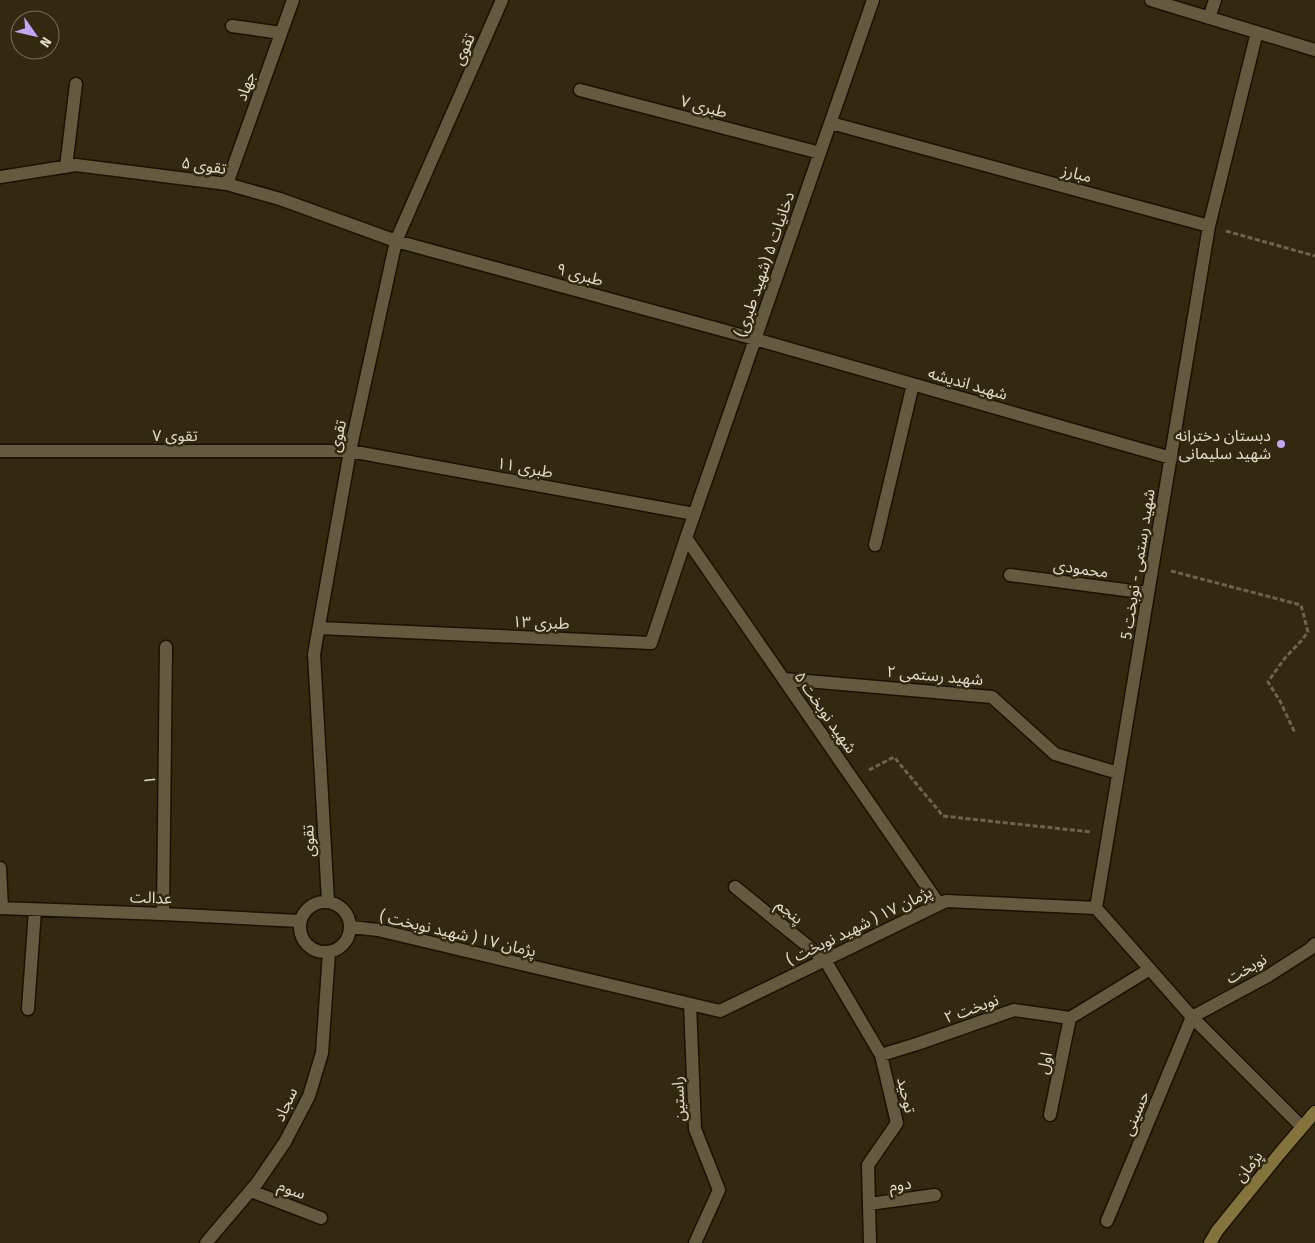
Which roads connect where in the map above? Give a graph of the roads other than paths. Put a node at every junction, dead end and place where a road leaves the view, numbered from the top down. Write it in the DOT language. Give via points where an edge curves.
graph roads {
  1 [pos="293,0"];
  2 [pos="502,0"];
  3 [pos="874,0"];
  4 [pos="1151,0"];
  5 [pos="1215,0"];
  6 [pos="1209,18"];
  7 [pos="232,26"];
  8 [pos="1256,32"];
  9 [pos="281,33"];
  10 [pos="1315,50"];
  11 [pos="76,84"];
  12 [pos="580,90"];
  13 [pos="831,123"];
  14 [pos="820,153"];
  15 [pos="66,167"];
  16 [pos="0,177"];
  17 [pos="227,184"];
  18 [pos="1209,226"];
  19 [pos="396,241"];
  20 [pos="755,339"];
  21 [pos="913,384"];
  22 [pos="0,451"];
  23 [pos="350,451"];
  24 [pos="1170,458"];
  25 [pos="694,514"];
  26 [pos="686,538"];
  27 [pos="875,545"];
  28 [pos="1010,575"];
  29 [pos="1148,593"];
  30 [pos="319,628"];
  31 [pos="166,647"];
  32 [pos="784,679"];
  33 [pos="1118,773"];
  34 [pos="0,868"];
  35 [pos="735,887"];
  36 [pos="328,901"];
  37 [pos="939,904"];
  38 [pos="1,908"];
  39 [pos="1096,908"];
  40 [pos="35,910"];
  41 [pos="163,914"];
  42 [pos="300,921"];
  43 [pos="351,927"];
  44 [pos="1315,944"];
  45 [pos="329,953"];
  46 [pos="825,960"];
  47 [pos="1150,969"];
  48 [pos="690,1004"];
  49 [pos="28,1009"];
  50 [pos="1192,1017"];
  51 [pos="1070,1018"];
  52 [pos="881,1055"];
  53 [pos="1315,1112"];
  54 [pos="1050,1115"];
  55 [pos="1302,1127"];
  56 [pos="251,1190"];
  57 [pos="935,1195"];
  58 [pos="869,1204"];
  59 [pos="321,1218"];
  60 [pos="1107,1221"];
  61 [pos="206,1243"];
  62 [pos="696,1243"];
  63 [pos="870,1243"];
  64 [pos="1210,1243"];
  1 -- 9 [label="street, جهاد"];
  2 -- 19 [label="street, تقوی"];
  3 -- 13 [label="street, دخانیات ۵ (شهید طبری)"];
  4 -- 6 [label="street"];
  5 -- 6 [label="street"];
  6 -- 8 [label="street"];
  7 -- 9 [label="street"];
  8 -- 10 [label="street"];
  8 -- 18 [label="street, شهید رستمی - نوبخت 5"];
  9 -- 17 [label="street, جهاد"];
  11 -- 15 [label="street"];
  12 -- 14 [label="street, طبری ۷"];
  13 -- 14 [label="street, دخانیات ۵ (شهید طبری)"];
  13 -- 18 [label="street, مبارز"];
  14 -- 20 [label="street, دخانیات ۵ (شهید طبری)"];
  15 -- 16 [label="street, تقوی ۵"];
  15 -- 17 [label="street, تقوی ۵" via="76,165"];
  17 -- 19 [label="street, تقوی ۵" via="280,199"];
  18 -- 24 [label="street, شهید رستمی - نوبخت 5"];
  19 -- 20 [label="street, طبری ۹"];
  19 -- 23 [label="street, تقوی"];
  20 -- 21 [label="street, شهید اندیشه"];
  20 -- 25 [label="street, دخانیات ۵ (شهید طبری)"];
  21 -- 24 [label="street, شهید اندیشه"];
  21 -- 27 [label="street"];
  22 -- 23 [label="street, تقوی ۷"];
  23 -- 25 [label="street, طبری ۱۱"];
  23 -- 30 [label="street, تقوی"];
  24 -- 29 [label="street, شهید رستمی - نوبخت 5"];
  25 -- 26 [label="street, دخانیات ۵ (شهید طبری)"];
  26 -- 30 [label="street, طبری ۱۳" via="651,643"];
  26 -- 32 [label="street, شهید نوبخت ۵"];
  28 -- 29 [label="street, محمودی"];
  29 -- 33 [label="street, شهید رستمی - نوبخت 5"];
  30 -- 36 [label="street, تقوی" via="314,654"];
  31 -- 41 [label="street, ۱"];
  32 -- 33 [label="street, شهید رستمی ۲" via="992,696 1055,754"];
  32 -- 37 [label="street, شهید نوبخت ۵"];
  33 -- 39 [label="street, شهید رستمی - نوبخت 5"];
  34 -- 38 [label="street"];
  35 -- 46 [label="street, پنجم"];
  36 -- 42 [label="street" via="316,903 306,910"];
  36 -- 43 [label="street" via="340,906 348,915"];
  37 -- 39 [label="street, پژمان ۱۷ ( شهید نوبخت )" via="946,901"];
  37 -- 46 [label="street, پژمان ۱۷ ( شهید نوبخت )"];
  38 -- 40 [label="street, عدالت"];
  39 -- 47 [label="street"];
  40 -- 41 [label="street, عدالت"];
  40 -- 49 [label="street"];
  41 -- 42 [label="street, عدالت"];
  42 -- 45 [label="street" via="300,934 306,944 316,951"];
  43 -- 45 [label="street" via="340,948"];
  43 -- 48 [label="street, پژمان ۱۷ ( شهید نوبخت )" via="378,930"];
  44 -- 50 [label="street, نوبخت" via="1268,976"];
  45 -- 56 [label="street, سجاد" via="322,1053 308,1096 285,1142"];
  46 -- 48 [label="street, پژمان ۱۷ ( شهید نوبخت )" via="720,1011"];
  46 -- 52 [label="street, توحید"];
  47 -- 50 [label="street"];
  47 -- 51 [label="street"];
  48 -- 62 [label="street, راستین" via="696,1129 719,1190"];
  50 -- 55 [label="street"];
  50 -- 60 [label="street, حسینی"];
  51 -- 52 [label="street, نوبخت ۲" via="1014,1010"];
  51 -- 54 [label="street, اول"];
  52 -- 58 [label="street, توحید" via="897,1123 868,1165"];
  53 -- 55 [label="main road, پژمان"];
  55 -- 64 [label="main road, پژمان"];
  56 -- 59 [label="street, سوم"];
  56 -- 61 [label="street, سجاد"];
  57 -- 58 [label="street, دوم"];
  58 -- 63 [label="street, توحید"];
}
